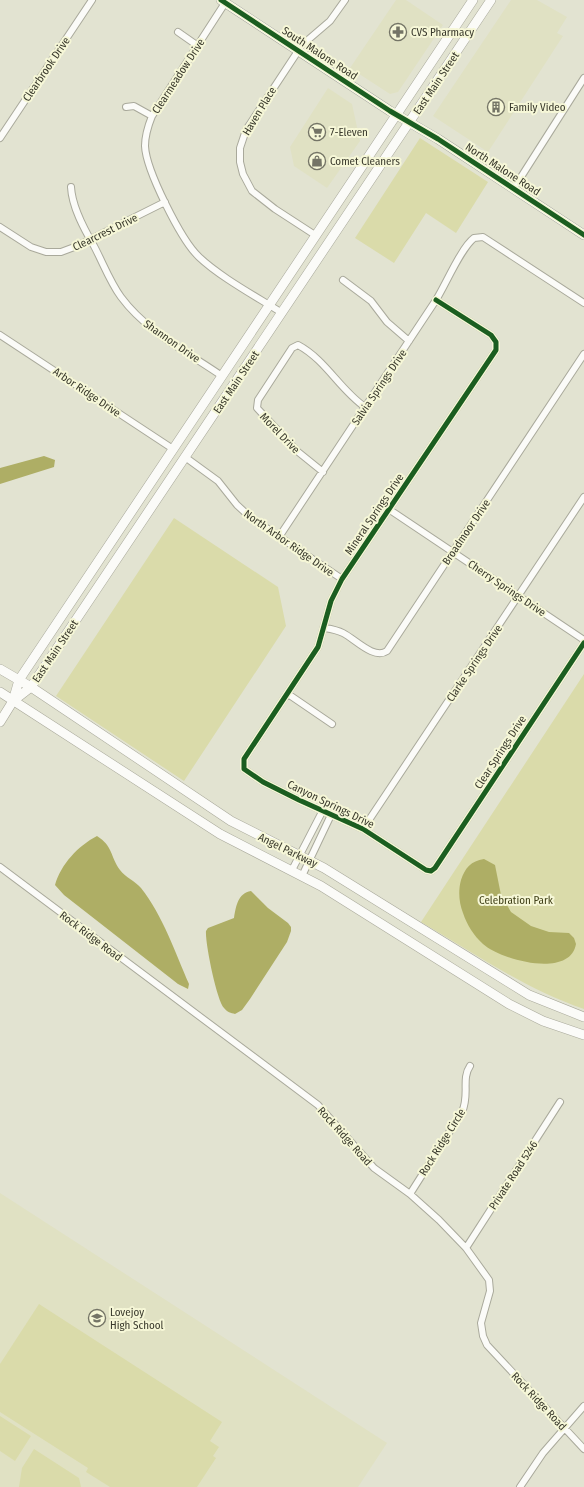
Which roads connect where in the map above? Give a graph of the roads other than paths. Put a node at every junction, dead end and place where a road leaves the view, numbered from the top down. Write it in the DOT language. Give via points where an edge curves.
graph roads {
  1 [pos="92,0"];
  2 [pos="345,0"];
  3 [pos="473,0"];
  4 [pos="491,0"];
  5 [pos="223,2"];
  6 [pos="486,8"];
  7 [pos="178,32"];
  8 [pos="198,46"];
  9 [pos="298,51"];
  10 [pos="584,78"];
  11 [pos="126,107"];
  12 [pos="396,115"];
  13 [pos="152,116"];
  14 [pos="410,122"];
  15 [pos="0,138"];
  16 [pos="72,187"];
  17 [pos="514,188"];
  18 [pos="165,202"];
  19 [pos="0,227"];
  20 [pos="584,234"];
  21 [pos="315,235"];
  22 [pos="90,240"];
  23 [pos="343,280"];
  24 [pos="436,300"];
  25 [pos="584,303"];
  26 [pos="269,304"];
  27 [pos="282,313"];
  28 [pos="0,335"];
  29 [pos="409,341"];
  30 [pos="584,354"];
  31 [pos="222,376"];
  32 [pos="365,407"];
  33 [pos="174,449"];
  34 [pos="185,457"];
  35 [pos="322,472"];
  36 [pos="584,497"];
  37 [pos="390,510"];
  38 [pos="279,537"];
  39 [pos="453,552"];
  40 [pos="96,565"];
  41 [pos="342,579"];
  42 [pos="518,596"];
  43 [pos="75,620"];
  44 [pos="324,628"];
  45 [pos="584,641"];
  46 [pos="0,669"];
  47 [pos="19,680"];
  48 [pos="31,687"];
  49 [pos="0,692"];
  50 [pos="288,694"];
  51 [pos="14,701"];
  52 [pos="0,722"];
  53 [pos="332,724"];
  54 [pos="243,766"];
  55 [pos="322,812"];
  56 [pos="331,815"];
  57 [pos="363,829"];
  58 [pos="300,856"];
  59 [pos="309,860"];
  60 [pos="0,867"];
  61 [pos="292,870"];
  62 [pos="431,871"];
  63 [pos="302,876"];
  64 [pos="584,1017"];
  65 [pos="584,1036"];
  66 [pos="470,1066"];
  67 [pos="560,1102"];
  68 [pos="410,1194"];
  69 [pos="466,1248"];
  70 [pos="584,1406"];
  71 [pos="565,1429"];
  72 [pos="584,1449"];
  73 [pos="520,1487"];
  1 -- 15 [label="street, Clearbrook Drive"];
  2 -- 9 [label="street, Haven Place" via="330,21 303,43"];
  3 -- 6 [label="main road"];
  3 -- 12 [label="main road, East Main Street"];
  4 -- 6 [label="main road, East Main Street"];
  5 -- 8 [label="street, Clearmeadow Drive"];
  5 -- 9 [label="main road, South Malone Road"];
  6 -- 14 [label="main road, East Main Street"];
  7 -- 8 [label="street"];
  8 -- 13 [label="street, Clearmeadow Drive"];
  9 -- 12 [label="main road, South Malone Road"];
  9 -- 21 [label="street, Haven Place" via="246,130 239,158 243,174 252,191"];
  10 -- 17 [label="street"];
  11 -- 13 [label="street" via="134,106"];
  12 -- 14 [label="main road, South Malone Road"];
  12 -- 21 [label="main road, East Main Street"];
  13 -- 18 [label="street, Clearmeadow Drive" via="146,137 146,152"];
  14 -- 17 [label="main road, North Malone Road"];
  14 -- 27 [label="main road, East Main Street"];
  16 -- 22 [label="street, Shannon Drive" via="75,206"];
  17 -- 20 [label="main road, North Malone Road"];
  18 -- 22 [label="street, Clearcrest Drive"];
  18 -- 26 [label="street, Clearmeadow Drive" via="199,257"];
  19 -- 22 [label="street, Clearcrest Drive" via="31,247 46,252 61,252"];
  21 -- 26 [label="main road, East Main Street"];
  22 -- 31 [label="street, Shannon Drive" via="121,297 132,310 155,330"];
  23 -- 29 [label="street" via="371,301 388,322"];
  24 -- 25 [label="street, Salvia Springs Drive" via="464,251 476,236 483,237"];
  24 -- 29 [label="street, Salvia Springs Drive"];
  24 -- 37 [label="street, Mineral Springs Drive" via="491,335 496,342 496,350"];
  26 -- 27 [label="street, Clearmeadow Drive"];
  26 -- 31 [label="main road, East Main Street"];
  27 -- 34 [label="main road, East Main Street"];
  28 -- 33 [label="street, Arbor Ridge Drive"];
  29 -- 32 [label="street, Salvia Springs Drive"];
  30 -- 39 [label="street, Broadmoor Drive"];
  31 -- 33 [label="main road, East Main Street"];
  32 -- 35 [label="street, Salvia Springs Drive"];
  32 -- 35 [label="street, Morel Drive" via="313,356 298,345 292,348 258,400 257,408 297,451"];
  33 -- 34 [label="main road"];
  33 -- 40 [label="main road, East Main Street"];
  34 -- 38 [label="street, North Arbor Ridge Drive" via="218,481 243,512"];
  34 -- 43 [label="main road, East Main Street"];
  35 -- 38 [label="street, Salvia Springs Drive"];
  36 -- 42 [label="street, Clarke Springs Drive"];
  37 -- 39 [label="street, Cherry Springs Drive"];
  37 -- 41 [label="street, Mineral Springs Drive"];
  38 -- 41 [label="street, North Arbor Ridge Drive"];
  39 -- 42 [label="street, Cherry Springs Drive"];
  39 -- 44 [label="street, Broadmoor Drive" via="384,653 374,653 344,633"];
  40 -- 43 [label="main road" via="99,573"];
  40 -- 47 [label="main road, East Main Street"];
  41 -- 44 [label="street, Mineral Springs Drive" via="331,601"];
  42 -- 45 [label="street, Cherry Springs Drive"];
  42 -- 57 [label="street, Clarke Springs Drive"];
  43 -- 48 [label="main road, East Main Street"];
  44 -- 50 [label="street, Mineral Springs Drive" via="318,647"];
  45 -- 62 [label="street, Clear Springs Drive"];
  46 -- 47 [label="main road, Angel Parkway"];
  47 -- 48 [label="main road, Angel Parkway"];
  47 -- 51 [label="main road, East Main Street"];
  48 -- 51 [label="main road, East Main Street"];
  48 -- 58 [label="main road, Angel Parkway" via="231,821"];
  49 -- 51 [label="main road, Angel Parkway"];
  50 -- 53 [label="street"];
  50 -- 54 [label="street, Mineral Springs Drive" via="244,759"];
  51 -- 52 [label="main road"];
  51 -- 61 [label="main road, Angel Parkway" via="220,834"];
  54 -- 55 [label="street, Canyon Springs Drive" via="247,772 263,782"];
  55 -- 56 [label="street, Canyon Springs Drive"];
  55 -- 58 [label="street"];
  56 -- 57 [label="street, Canyon Springs Drive"];
  56 -- 59 [label="street"];
  57 -- 62 [label="street, Canyon Springs Drive"];
  58 -- 59 [label="main road, Angel Parkway"];
  58 -- 61 [label="street"];
  59 -- 63 [label="street"];
  59 -- 64 [label="main road, Angel Parkway" via="529,995"];
  60 -- 68 [label="street, Rock Ridge Road" via="318,1105 374,1168"];
  61 -- 63 [label="main road, Angel Parkway"];
  63 -- 65 [label="main road, Angel Parkway" via="391,928 510,1004 543,1021"];
  66 -- 68 [label="street, Rock Ridge Circle" via="466,1075 467,1100 462,1112"];
  67 -- 69 [label="street, Private Road 5246"];
  68 -- 69 [label="street, Rock Ridge Road"];
  69 -- 71 [label="street, Rock Ridge Road" via="489,1280 490,1291 482,1323 483,1336 487,1344"];
  70 -- 71 [label="street"];
  71 -- 72 [label="street, Rock Ridge Road"];
  71 -- 73 [label="street" via="549,1445"];
}
